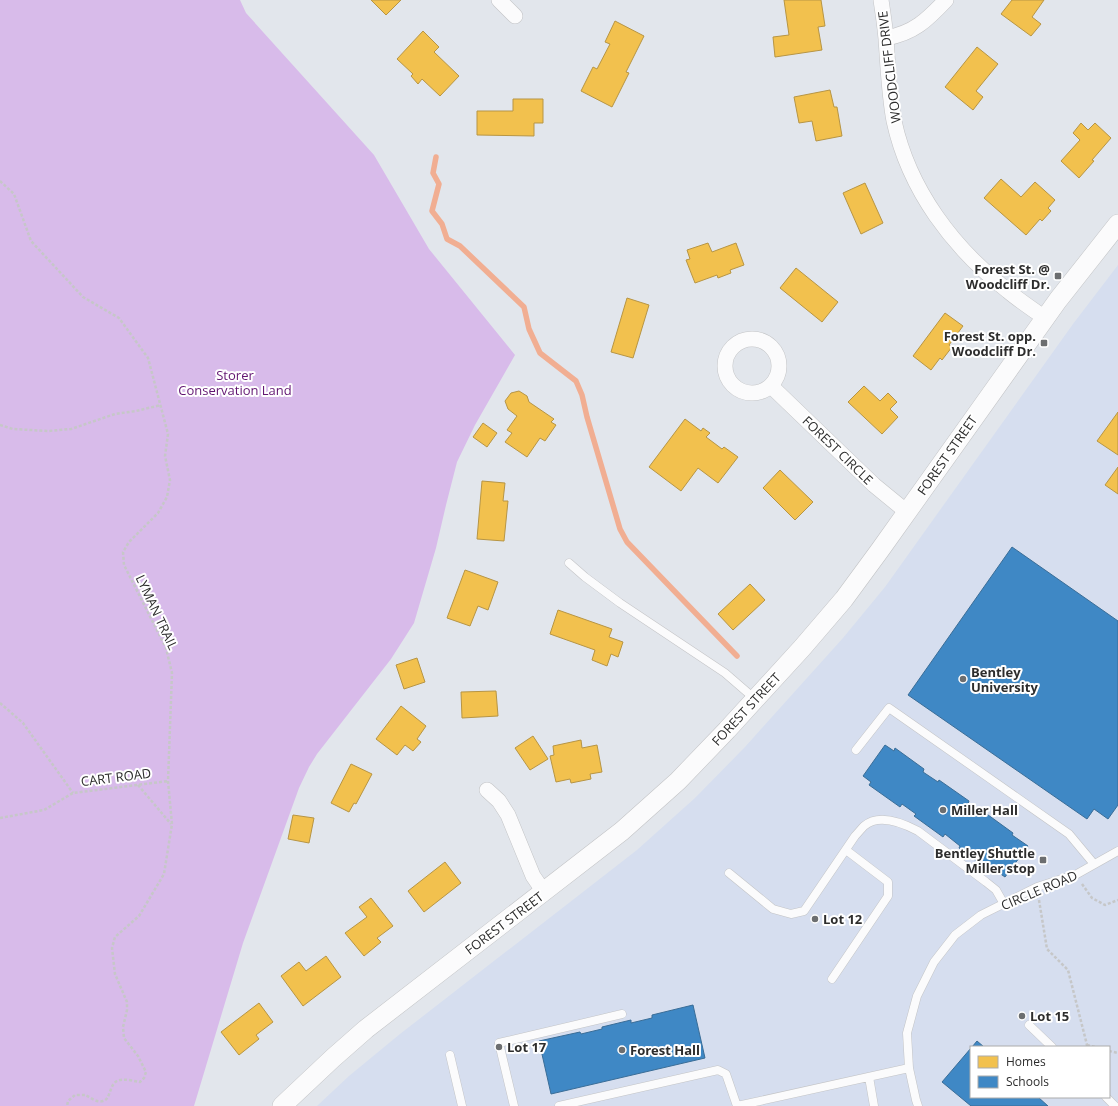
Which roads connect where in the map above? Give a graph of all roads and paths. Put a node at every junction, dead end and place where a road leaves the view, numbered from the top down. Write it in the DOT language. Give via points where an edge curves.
graph roads {
  1 [pos="499,0"];
  2 [pos="881,0"];
  3 [pos="946,0"];
  4 [pos="515,16"];
  5 [pos="886,38"];
  6 [pos="0,181"];
  7 [pos="1118,224"];
  8 [pos="1045,318"];
  9 [pos="771,386"];
  10 [pos="161,405"];
  11 [pos="0,424"];
  12 [pos="907,512"];
  13 [pos="569,563"];
  14 [pos="755,700"];
  15 [pos="0,703"];
  16 [pos="856,750"];
  17 [pos="168,781"];
  18 [pos="137,785"];
  19 [pos="487,790"];
  20 [pos="73,793"];
  21 [pos="0,818"];
  22 [pos="172,824"];
  23 [pos="846,850"];
  24 [pos="1118,851"];
  25 [pos="1094,864"];
  26 [pos="729,873"];
  27 [pos="1077,874"];
  28 [pos="1037,888"];
  29 [pos="544,892"];
  30 [pos="1118,900"];
  31 [pos="1004,904"];
  32 [pos="832,979"];
  33 [pos="622,1014"];
  34 [pos="1029,1025"];
  35 [pos="1051,1046"];
  36 [pos="1086,1046"];
  37 [pos="450,1055"];
  38 [pos="909,1068"];
  39 [pos="869,1077"];
  40 [pos="1107,1098"];
  41 [pos="755,1104"];
  42 [pos="67,1106"];
  43 [pos="282,1106"];
  44 [pos="462,1106"];
  45 [pos="514,1106"];
  46 [pos="559,1106"];
  47 [pos="737,1106"];
  48 [pos="874,1106"];
  49 [pos="918,1106"];
  50 [pos="1115,1106"];
  1 -- 4 [label="street"];
  2 -- 5 [label="street, WOODCLIFF DRIVE"];
  3 -- 5 [label="street" via="919,25 898,36"];
  5 -- 8 [label="street, WOODCLIFF DRIVE" via="888,82 895,126 922,194 947,231 968,254 1008,291"];
  6 -- 10 [label="path, LYMAN TRAIL" via="14,194 31,241 82,297 119,318 148,358"];
  7 -- 8 [label="street, FOREST STREET"];
  8 -- 12 [label="street, FOREST STREET"];
  9 -- 12 [label="street, FOREST CIRCLE" via="874,485"];
  10 -- 11 [label="path" via="115,414 71,429 13,429"];
  10 -- 17 [label="path, LYMAN TRAIL" via="168,434 165,456 170,480 167,497 158,513 129,542 123,552 124,565 166,648 172,673"];
  12 -- 14 [label="street, FOREST STREET" via="844,599"];
  13 -- 14 [label="lane" via="601,590 725,673"];
  14 -- 29 [label="street, FOREST STREET" via="661,797"];
  15 -- 20 [label="path" via="23,723"];
  16 -- 25 [label="lane" via="889,708 1069,834"];
  17 -- 18 [label="path, CART ROAD"];
  17 -- 22 [label="path, LYMAN TRAIL"];
  18 -- 20 [label="path, CART ROAD"];
  18 -- 22 [label="path"];
  19 -- 29 [label="street" via="499,801 508,815 530,870"];
  20 -- 21 [label="path, CART ROAD" via="44,810"];
  22 -- 42 [label="path, LYMAN TRAIL" via="164,874 139,916 115,938 112,948 115,974 127,1002 124,1038 146,1072 144,1078 140,1082 116,1081 107,1098 102,1101 75,1095 68,1101"];
  23 -- 26 [label="lane" via="804,911 791,914 773,909"];
  23 -- 31 [label="lane" via="865,825 878,820 906,824 996,890"];
  23 -- 32 [label="lane" via="888,882 888,896"];
  24 -- 25 [label="lane, CIRCLE ROAD"];
  25 -- 27 [label="lane, CIRCLE ROAD"];
  27 -- 28 [label="lane, CIRCLE ROAD"];
  27 -- 30 [label="path" via="1092,898 1105,905"];
  28 -- 31 [label="lane, CIRCLE ROAD"];
  28 -- 36 [label="path" via="1047,949 1068,970"];
  29 -- 43 [label="street, FOREST STREET" via="366,1029"];
  31 -- 38 [label="lane, CIRCLE ROAD" via="981,915 955,935 934,962 917,996 907,1033"];
  33 -- 45 [label="lane" via="500,1043"];
  34 -- 35 [label="lane"];
  37 -- 44 [label="lane"];
  38 -- 39 [label="lane"];
  38 -- 49 [label="lane, CIRCLE ROAD"];
  39 -- 41 [label="lane"];
  39 -- 48 [label="lane"];
  40 -- 50 [label="lane"];
  41 -- 47 [label="lane"];
  46 -- 47 [label="lane" via="718,1070 726,1074"];
}
